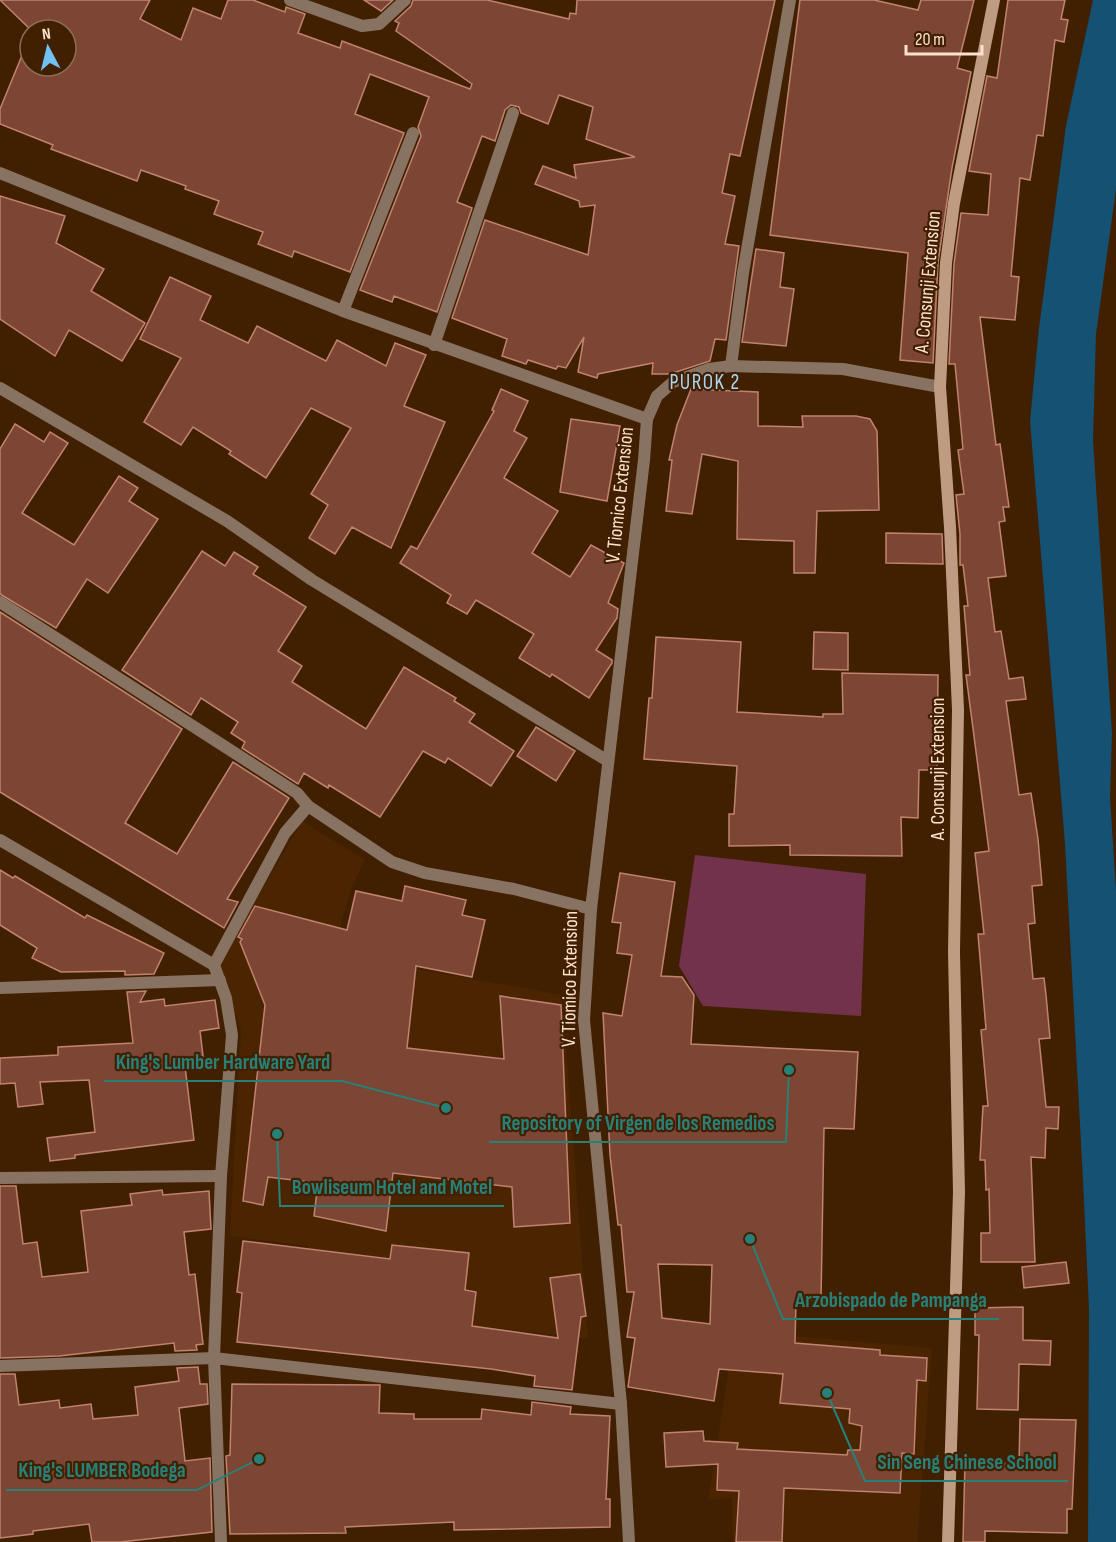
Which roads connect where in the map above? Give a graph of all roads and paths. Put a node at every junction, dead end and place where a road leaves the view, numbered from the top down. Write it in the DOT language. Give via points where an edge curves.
graph roads {
  1 [pos="290,0"];
  2 [pos="405,0"];
  3 [pos="790,0"];
  4 [pos="994,0"];
  5 [pos="513,113"];
  6 [pos="413,133"];
  7 [pos="0,173"];
  8 [pos="343,311"];
  9 [pos="434,345"];
  10 [pos="731,366"];
  11 [pos="940,387"];
  12 [pos="0,388"];
  13 [pos="647,419"];
  14 [pos="0,602"];
  15 [pos="608,761"];
  16 [pos="308,806"];
  17 [pos="0,840"];
  18 [pos="591,909"];
  19 [pos="214,965"];
  20 [pos="220,980"];
  21 [pos="0,988"];
  22 [pos="221,1176"];
  23 [pos="0,1178"];
  24 [pos="214,1358"];
  25 [pos="0,1366"];
  26 [pos="621,1404"];
  27 [pos="221,1542"];
  28 [pos="629,1542"];
  29 [pos="948,1542"];
  1 -- 2 [label="street" via="362,26 380,24"];
  3 -- 10 [label="street"];
  4 -- 11 [label="main road, A. Consunji Extension" via="954,204 946,263"];
  5 -- 9 [label="street"];
  6 -- 8 [label="street"];
  7 -- 8 [label="street"];
  8 -- 9 [label="street"];
  9 -- 13 [label="street"];
  10 -- 11 [label="street" via="843,369"];
  10 -- 13 [label="street" via="673,382 657,396"];
  11 -- 29 [label="main road, A. Consunji Extension" via="958,710 954,952 959,1192"];
  12 -- 15 [label="street" via="227,520 312,580"];
  13 -- 15 [label="street, V. Tiomico Extension"];
  14 -- 16 [label="street" via="281,782"];
  15 -- 18 [label="street, V. Tiomico Extension"];
  16 -- 18 [label="street" via="392,862 425,873 514,889"];
  16 -- 19 [label="street" via="285,833"];
  17 -- 19 [label="street"];
  18 -- 26 [label="street, V. Tiomico Extension" via="584,1020"];
  19 -- 20 [label="street"];
  20 -- 21 [label="street"];
  20 -- 22 [label="street" via="232,1035"];
  22 -- 23 [label="street"];
  22 -- 24 [label="street"];
  24 -- 25 [label="street"];
  24 -- 26 [label="street"];
  24 -- 27 [label="street"];
  26 -- 28 [label="street, V. Tiomico Extension"];
}
